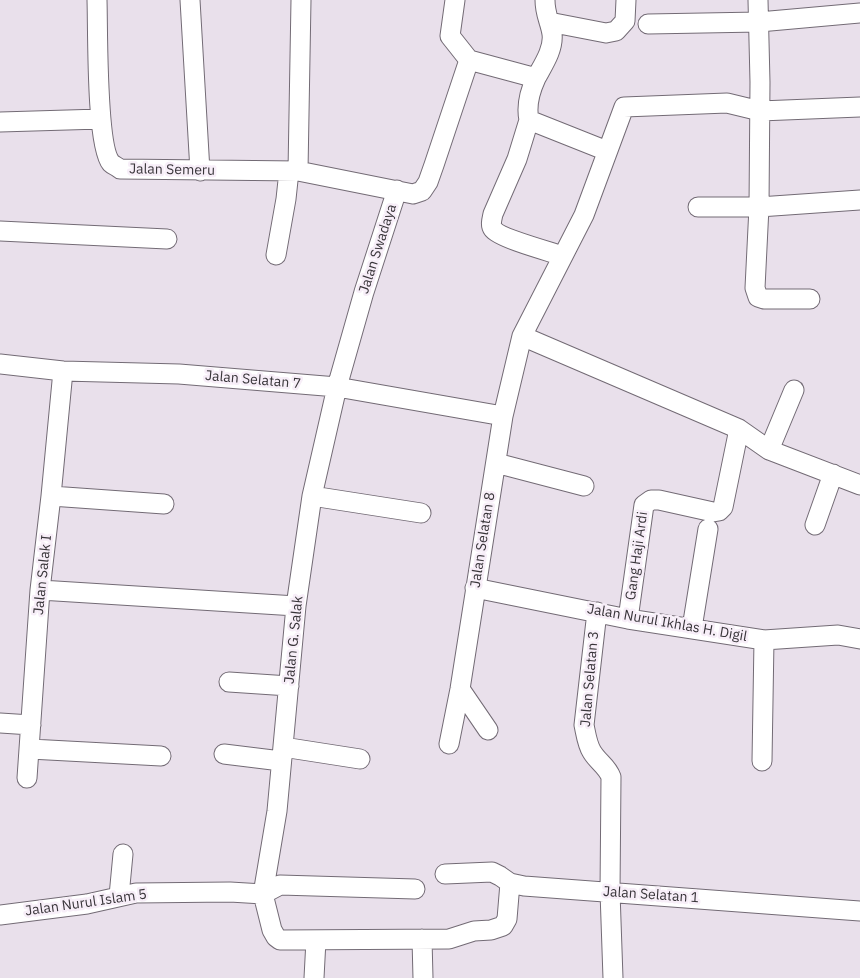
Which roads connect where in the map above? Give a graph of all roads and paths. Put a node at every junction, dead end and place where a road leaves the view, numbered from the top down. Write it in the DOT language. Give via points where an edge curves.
graph roads {
  1 [pos="97,0"];
  2 [pos="190,0"];
  3 [pos="301,0"];
  4 [pos="455,0"];
  5 [pos="545,0"];
  6 [pos="626,0"];
  7 [pos="758,0"];
  8 [pos="860,14"];
  9 [pos="548,22"];
  10 [pos="759,22"];
  11 [pos="648,24"];
  12 [pos="469,60"];
  13 [pos="536,78"];
  14 [pos="860,107"];
  15 [pos="760,110"];
  16 [pos="101,119"];
  17 [pos="529,120"];
  18 [pos="0,122"];
  19 [pos="607,152"];
  20 [pos="200,170"];
  21 [pos="294,171"];
  22 [pos="397,190"];
  23 [pos="860,200"];
  24 [pos="698,207"];
  25 [pos="759,207"];
  26 [pos="0,231"];
  27 [pos="167,239"];
  28 [pos="276,255"];
  29 [pos="563,256"];
  30 [pos="810,299"];
  31 [pos="522,336"];
  32 [pos="0,364"];
  33 [pos="64,371"];
  34 [pos="337,387"];
  35 [pos="794,390"];
  36 [pos="503,416"];
  37 [pos="739,429"];
  38 [pos="769,450"];
  39 [pos="496,463"];
  40 [pos="832,474"];
  41 [pos="860,485"];
  42 [pos="584,486"];
  43 [pos="52,496"];
  44 [pos="312,496"];
  45 [pos="164,504"];
  46 [pos="421,513"];
  47 [pos="815,525"];
  48 [pos="708,529"];
  49 [pos="475,588"];
  50 [pos="40,590"];
  51 [pos="296,606"];
  52 [pos="597,612"];
  53 [pos="628,619"];
  54 [pos="692,628"];
  55 [pos="860,639"];
  56 [pos="764,640"];
  57 [pos="229,682"];
  58 [pos="289,686"];
  59 [pos="460,689"];
  60 [pos="0,723"];
  61 [pos="31,725"];
  62 [pos="488,730"];
  63 [pos="449,744"];
  64 [pos="30,749"];
  65 [pos="224,754"];
  66 [pos="282,754"];
  67 [pos="161,756"];
  68 [pos="360,759"];
  69 [pos="762,761"];
  70 [pos="27,778"];
  71 [pos="123,854"];
  72 [pos="445,874"];
  73 [pos="510,883"];
  74 [pos="415,890"];
  75 [pos="610,892"];
  76 [pos="263,894"];
  77 [pos="119,896"];
  78 [pos="860,911"];
  79 [pos="0,916"];
  80 [pos="422,939"];
  81 [pos="316,940"];
  82 [pos="314,978"];
  83 [pos="423,978"];
  84 [pos="613,978"];
  1 -- 16 [label="street, Jalan Semeru"];
  2 -- 20 [label="street"];
  3 -- 21 [label="street"];
  4 -- 12 [label="street" via="450,36"];
  5 -- 9 [label="street"];
  6 -- 9 [label="street" via="625,22 616,31 606,33"];
  7 -- 10 [label="street"];
  8 -- 10 [label="street"];
  9 -- 13 [label="street" via="552,36 550,48"];
  10 -- 11 [label="street"];
  10 -- 15 [label="street"];
  12 -- 13 [label="street"];
  12 -- 22 [label="street, Jalan Swadaya" via="428,182 422,191 413,194"];
  13 -- 17 [label="street" via="527,111"];
  14 -- 15 [label="street"];
  15 -- 19 [label="street, Jalan Selatan 8" via="727,103 624,107"];
  15 -- 25 [label="street"];
  16 -- 18 [label="street"];
  16 -- 20 [label="street, Jalan Semeru" via="105,150 111,163 120,169"];
  17 -- 19 [label="street"];
  17 -- 29 [label="street" via="517,159 493,214 492,229 509,239"];
  19 -- 29 [label="street, Jalan Selatan 8" via="584,215"];
  20 -- 21 [label="street, Jalan Semeru"];
  21 -- 22 [label="street, Jalan Semeru"];
  21 -- 28 [label="street"];
  22 -- 34 [label="street, Jalan Swadaya"];
  23 -- 25 [label="street"];
  24 -- 25 [label="street"];
  25 -- 30 [label="street" via="755,288 758,297 764,300"];
  26 -- 27 [label="street"];
  29 -- 31 [label="street, Jalan Selatan 8"];
  31 -- 36 [label="street, Jalan Selatan 8"];
  31 -- 37 [label="street"];
  32 -- 33 [label="street, Jalan Selatan 7"];
  33 -- 34 [label="street, Jalan Selatan 7" via="179,374"];
  33 -- 43 [label="street, Jalan Salak I"];
  34 -- 36 [label="street, Jalan Selatan 7"];
  34 -- 44 [label="street, Jalan G. Salak"];
  35 -- 38 [label="street"];
  36 -- 39 [label="street, Jalan Selatan 8"];
  37 -- 38 [label="street"];
  37 -- 53 [label="street, Gang Haji Ardi" via="724,507 719,511 659,500 650,500 644,505"];
  38 -- 40 [label="street"];
  39 -- 42 [label="street"];
  39 -- 49 [label="street, Jalan Selatan 8"];
  40 -- 41 [label="street"];
  40 -- 47 [label="street"];
  43 -- 45 [label="street"];
  43 -- 50 [label="street, Jalan Salak I"];
  44 -- 46 [label="street"];
  44 -- 51 [label="street, Jalan G. Salak"];
  48 -- 54 [label="street"];
  49 -- 52 [label="street, Jalan Nurul Ikhlas H. Digil"];
  49 -- 59 [label="street, Jalan Selatan 8"];
  50 -- 51 [label="street"];
  50 -- 61 [label="street, Jalan Salak I"];
  51 -- 58 [label="street, Jalan G. Salak"];
  52 -- 53 [label="street, Jalan Nurul Ikhlas H. Digil"];
  52 -- 75 [label="street, Jalan Selatan 3" via="584,725 592,752 608,768 611,777"];
  53 -- 54 [label="street, Jalan Nurul Ikhlas H. Digil"];
  54 -- 56 [label="street, Jalan Nurul Ikhlas H. Digil"];
  55 -- 56 [label="street, Jalan Nurul Ikhlas H. Digil" via="838,635"];
  56 -- 69 [label="street"];
  57 -- 58 [label="street"];
  58 -- 66 [label="street, Jalan G. Salak"];
  59 -- 62 [label="street"];
  59 -- 63 [label="street, Jalan Selatan 8"];
  60 -- 61 [label="street"];
  61 -- 64 [label="street, Jalan Salak I"];
  64 -- 67 [label="street"];
  64 -- 70 [label="street, Jalan Salak I"];
  65 -- 66 [label="street"];
  66 -- 68 [label="street"];
  66 -- 76 [label="street, Jalan G. Salak" via="277,811"];
  71 -- 77 [label="street"];
  72 -- 73 [label="street, Jalan Selatan 1" via="492,872"];
  73 -- 75 [label="street, Jalan Selatan 1"];
  73 -- 80 [label="street" via="507,919 503,926 449,939"];
  74 -- 76 [label="street" via="280,886"];
  75 -- 78 [label="street, Jalan Selatan 1"];
  75 -- 84 [label="street, Jalan Selatan 3"];
  76 -- 77 [label="street, Jalan Nurul Islam 5" via="136,893"];
  76 -- 81 [label="street" via="276,937 280,940"];
  77 -- 79 [label="street, Jalan Nurul Islam 5" via="87,904"];
  80 -- 81 [label="street"];
  80 -- 83 [label="street"];
  81 -- 82 [label="street"];
}
